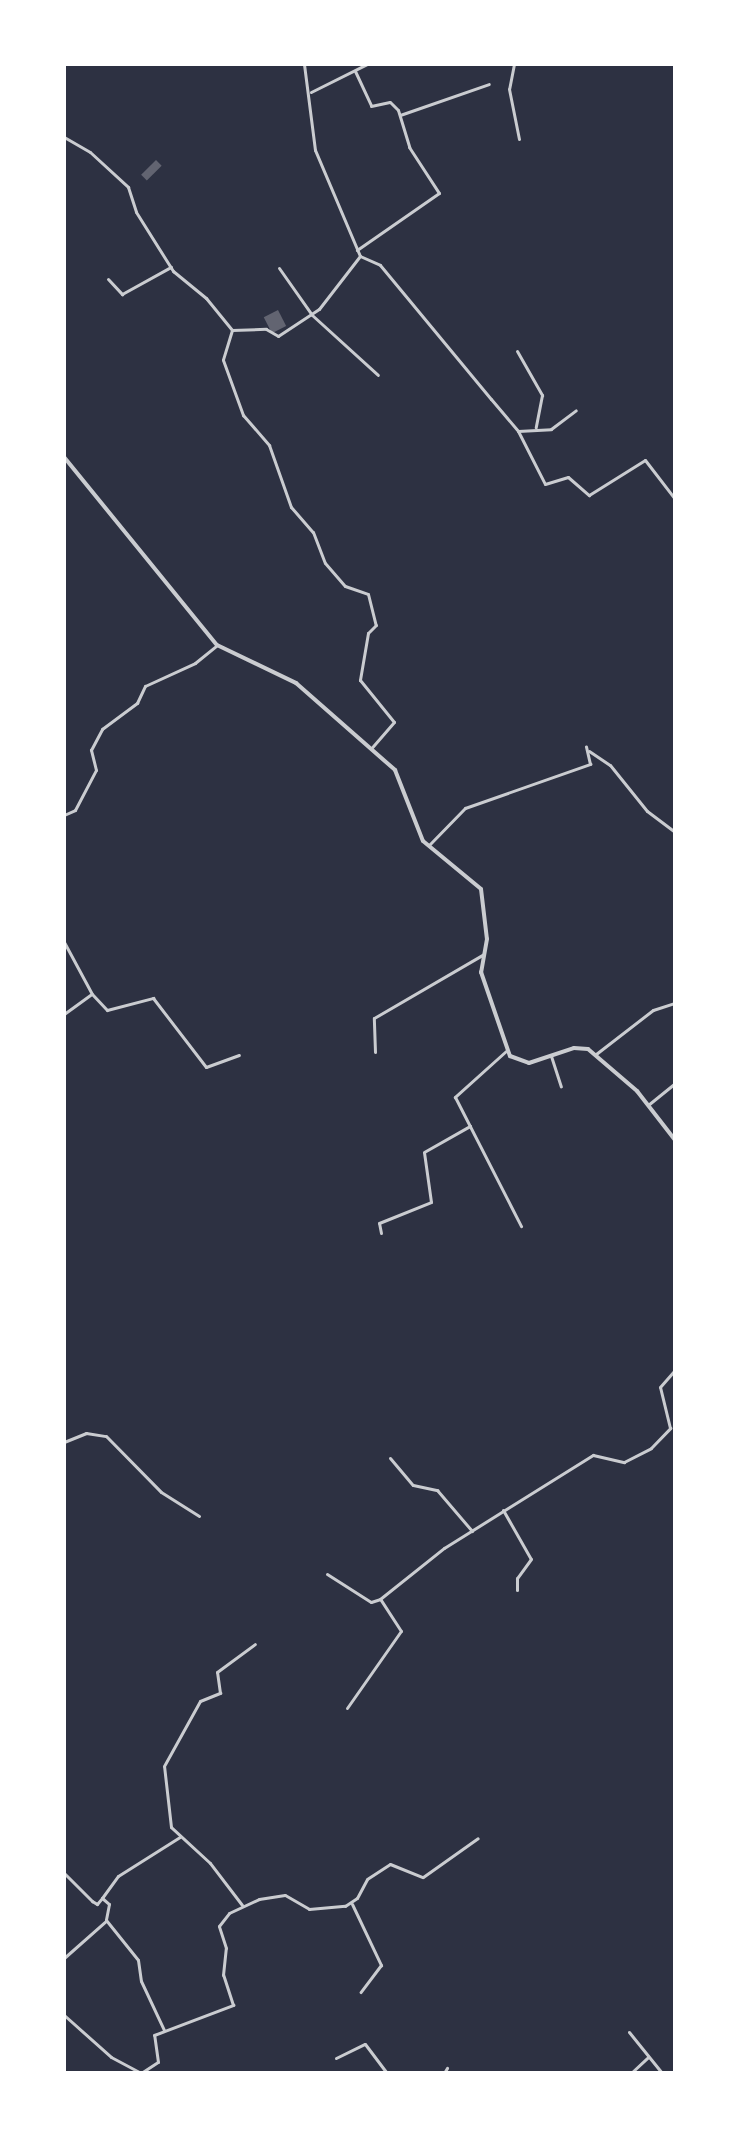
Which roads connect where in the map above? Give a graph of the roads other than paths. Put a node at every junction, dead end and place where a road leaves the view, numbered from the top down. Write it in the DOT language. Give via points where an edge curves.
graph roads {
  1 [pos="304,64"];
  2 [pos="367,64"];
  3 [pos="514,64"];
  4 [pos="355,71"];
  5 [pos="489,84"];
  6 [pos="311,92"];
  7 [pos="400,115"];
  8 [pos="64,137"];
  9 [pos="519,139"];
  10 [pos="357,250"];
  11 [pos="360,256"];
  12 [pos="171,267"];
  13 [pos="279,268"];
  14 [pos="108,279"];
  15 [pos="312,315"];
  16 [pos="232,330"];
  17 [pos="517,351"];
  18 [pos="378,375"];
  19 [pos="576,410"];
  20 [pos="536,427"];
  21 [pos="518,431"];
  22 [pos="64,457"];
  23 [pos="675,499"];
  24 [pos="217,645"];
  25 [pos="371,748"];
  26 [pos="64,814"];
  27 [pos="675,832"];
  28 [pos="428,846"];
  29 [pos="64,942"];
  30 [pos="484,954"];
  31 [pos="92,994"];
  32 [pos="675,1003"];
  33 [pos="64,1014"];
  34 [pos="506,1051"];
  35 [pos="375,1052"];
  36 [pos="596,1054"];
  37 [pos="239,1055"];
  38 [pos="551,1056"];
  39 [pos="675,1083"];
  40 [pos="561,1086"];
  41 [pos="648,1105"];
  42 [pos="470,1126"];
  43 [pos="675,1140"];
  44 [pos="521,1226"];
  45 [pos="381,1233"];
  46 [pos="675,1370"];
  47 [pos="64,1442"];
  48 [pos="390,1458"];
  49 [pos="503,1510"];
  50 [pos="199,1516"];
  51 [pos="472,1531"];
  52 [pos="327,1574"];
  53 [pos="517,1590"];
  54 [pos="380,1599"];
  55 [pos="255,1644"];
  56 [pos="347,1708"];
  57 [pos="180,1837"];
  58 [pos="478,1838"];
  59 [pos="64,1873"];
  60 [pos="102,1898"];
  61 [pos="352,1904"];
  62 [pos="242,1905"];
  63 [pos="106,1920"];
  64 [pos="64,1958"];
  65 [pos="361,1992"];
  66 [pos="64,2015"];
  67 [pos="164,2030"];
  68 [pos="629,2032"];
  69 [pos="648,2057"];
  70 [pos="336,2058"];
  71 [pos="387,2073"];
  72 [pos="393,2073"];
  73 [pos="401,2073"];
  74 [pos="631,2073"];
  75 [pos="662,2073"];
  1 -- 6 [label="street"];
  2 -- 4 [label="street"];
  3 -- 9 [label="street" via="509,94"];
  4 -- 6 [label="street"];
  4 -- 7 [label="street" via="371,106 390,102"];
  5 -- 7 [label="street"];
  6 -- 10 [label="street" via="315,150"];
  7 -- 10 [label="street" via="409,147 438,195"];
  8 -- 12 [label="street" via="90,152 128,187 136,212"];
  10 -- 11 [label="street"];
  11 -- 15 [label="street"];
  11 -- 21 [label="street" via="380,265"];
  12 -- 14 [label="street" via="122,294"];
  12 -- 16 [label="street"];
  13 -- 15 [label="street"];
  15 -- 16 [label="street" via="276,337 266,329"];
  15 -- 18 [label="street"];
  16 -- 25 [label="street" via="223,360 243,415 269,445 291,507 313,532 325,563 345,586 368,594 376,625 368,633 360,680 394,722"];
  17 -- 20 [label="street" via="542,395"];
  19 -- 20 [label="street" via="551,429"];
  20 -- 21 [label="street"];
  21 -- 23 [label="street" via="545,484 568,477 589,495 645,460"];
  22 -- 24 [label="street"];
  24 -- 25 [label="street" via="278,671"];
  24 -- 26 [label="street" via="195,663 145,686 137,703 102,729 91,750 96,770 75,810"];
  25 -- 28 [label="street" via="398,775 406,808"];
  27 -- 28 [label="street" via="647,811 610,765 588,749 590,764 465,808"];
  28 -- 30 [label="street" via="481,889 487,931"];
  29 -- 31 [label="street"];
  30 -- 34 [label="street" via="483,981"];
  30 -- 35 [label="street" via="374,1018"];
  31 -- 33 [label="street"];
  31 -- 37 [label="street" via="107,1010 155,999 206,1067"];
  32 -- 36 [label="street" via="653,1010"];
  34 -- 38 [label="street" via="522,1062"];
  34 -- 42 [label="street" via="456,1094"];
  36 -- 38 [label="street" via="579,1047"];
  36 -- 41 [label="street"];
  38 -- 40 [label="street"];
  39 -- 41 [label="street"];
  41 -- 43 [label="street"];
  42 -- 44 [label="street"];
  42 -- 45 [label="street" via="424,1152 433,1198 424,1208 379,1223"];
  46 -- 49 [label="street" via="660,1387 670,1428 651,1448 624,1462 593,1455"];
  47 -- 50 [label="street" via="86,1433 106,1436 161,1492"];
  48 -- 51 [label="street" via="413,1485 437,1490"];
  49 -- 51 [label="street"];
  49 -- 53 [label="street" via="531,1559 517,1578"];
  51 -- 54 [label="street"];
  52 -- 54 [label="street" via="371,1602"];
  54 -- 56 [label="street" via="401,1631"];
  55 -- 57 [label="street" via="217,1672 220,1693 201,1699 165,1763 169,1823"];
  57 -- 60 [label="street" via="118,1876"];
  57 -- 62 [label="street" via="210,1863"];
  58 -- 61 [label="street" via="423,1877 390,1864 367,1879"];
  59 -- 60 [label="street" via="92,1901 97,1904"];
  60 -- 63 [label="street" via="111,1908"];
  61 -- 62 [label="street" via="309,1909 285,1895"];
  61 -- 65 [label="street" via="381,1965"];
  62 -- 67 [label="street" via="219,1926 226,1948 223,1975 233,2005"];
  63 -- 64 [label="street"];
  63 -- 67 [label="street" via="138,1960 141,1981"];
  66 -- 67 [label="street" via="111,2057 141,2073 158,2062 151,2038"];
  68 -- 69 [label="street"];
  69 -- 74 [label="street"];
  69 -- 75 [label="street"];
  70 -- 71 [label="street" via="365,2044"];
  72 -- 73 [label="street"];
}
